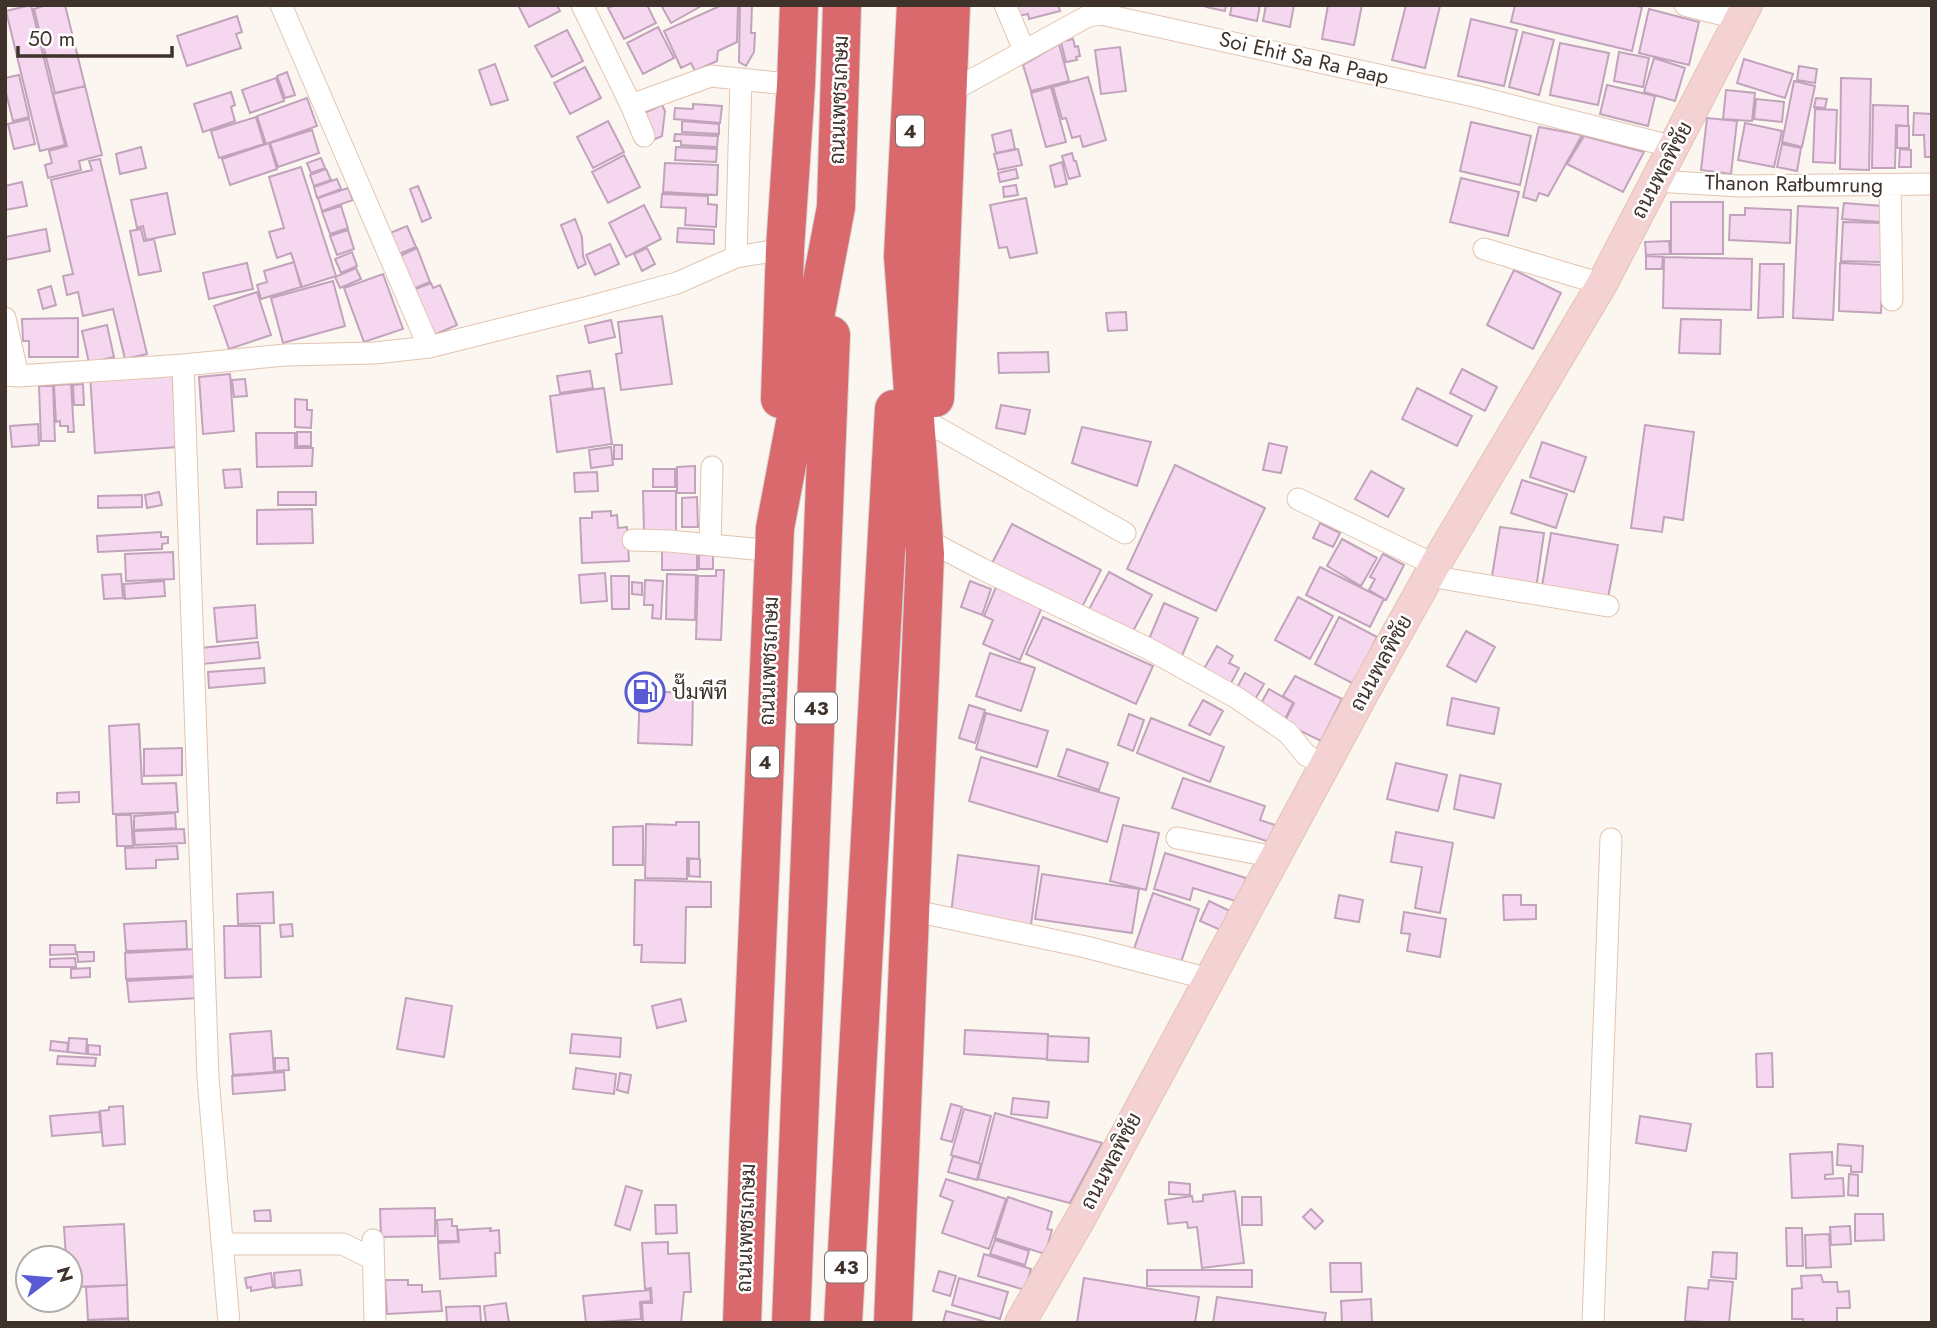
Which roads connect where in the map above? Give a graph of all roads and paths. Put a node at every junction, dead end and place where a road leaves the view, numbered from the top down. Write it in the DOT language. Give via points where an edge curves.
graph roads {
  1 [pos="281,5"];
  2 [pos="582,5"];
  3 [pos="799,5"];
  4 [pos="842,5"];
  5 [pos="916,5"];
  6 [pos="951,5"];
  7 [pos="1005,5"];
  8 [pos="1685,5"];
  9 [pos="1123,11"];
  10 [pos="1743,12"];
  11 [pos="1024,50"];
  12 [pos="741,79"];
  13 [pos="796,85"];
  14 [pos="948,93"];
  15 [pos="631,105"];
  16 [pos="644,136"];
  17 [pos="1674,147"];
  18 [pos="1656,181"];
  19 [pos="1932,184"];
  20 [pos="1890,185"];
  21 [pos="836,207"];
  22 [pos="785,249"];
  23 [pos="1483,249"];
  24 [pos="903,256"];
  25 [pos="736,257"];
  26 [pos="1602,284"];
  27 [pos="1892,300"];
  28 [pos="5,318"];
  29 [pos="429,347"];
  30 [pos="183,365"];
  31 [pos="12,376"];
  32 [pos="934,426"];
  33 [pos="712,467"];
  34 [pos="1298,499"];
  35 [pos="1125,533"];
  36 [pos="774,539"];
  37 [pos="633,540"];
  38 [pos="709,545"];
  39 [pos="926,547"];
  40 [pos="1432,571"];
  41 [pos="1608,606"];
  42 [pos="1324,765"];
  43 [pos="1177,838"];
  44 [pos="1611,839"];
  45 [pos="1275,856"];
  46 [pos="910,910"];
  47 [pos="1209,979"];
  48 [pos="222,1244"];
  49 [pos="229,1323"];
  50 [pos="375,1323"];
  51 [pos="743,1323"];
  52 [pos="791,1323"];
  53 [pos="843,1323"];
  54 [pos="892,1323"];
  55 [pos="1020,1323"];
  56 [pos="1593,1323"];
  1 -- 29 [label="street"];
  2 -- 15 [label="street"];
  3 -- 13 [label="highway"];
  4 -- 21 [label="highway, ถนนเพชรเกษม / 4"];
  5 -- 24 [label="highway, 4"];
  6 -- 14 [label="highway"];
  7 -- 11 [label="street"];
  8 -- 10 [label="street"];
  9 -- 11 [label="street, Soi Ehit Sa Ra Paap" via="1088,16"];
  9 -- 17 [label="street, Soi Ehit Sa Ra Paap"];
  10 -- 17 [label="street, ถนนพลพิชัย"];
  11 -- 14 [label="street, Soi Ehit Sa Ra Paap"];
  12 -- 13 [label="street"];
  12 -- 15 [label="street" via="711,76"];
  12 -- 25 [label="street"];
  13 -- 22 [label="highway"];
  14 -- 32 [label="highway"];
  15 -- 16 [label="street"];
  17 -- 18 [label="street, ถนนพลพิชัย"];
  18 -- 20 [label="street, Thanon Ratbumrung" via="1740,186"];
  18 -- 26 [label="street, ถนนพลพิชัย"];
  19 -- 20 [label="street, Thanon Ratbumrung"];
  20 -- 27 [label="street"];
  21 -- 36 [label="highway, ถนนเพชรเกษม / 4"];
  21 -- 52 [label="highway, 43"];
  22 -- 25 [label="street"];
  22 -- 36 [label="highway"];
  23 -- 26 [label="street"];
  24 -- 39 [label="highway, 4"];
  24 -- 53 [label="highway, 43"];
  25 -- 29 [label="street" via="677,283"];
  26 -- 40 [label="street, ถนนพลพิชัย"];
  28 -- 31 [label="street"];
  29 -- 30 [label="street"];
  30 -- 31 [label="street"];
  30 -- 48 [label="street" via="208,1078"];
  32 -- 35 [label="street"];
  32 -- 39 [label="highway"];
  33 -- 38 [label="street"];
  34 -- 40 [label="street"];
  36 -- 38 [label="street"];
  36 -- 51 [label="highway, ถนนเพชรเกษม / 4"];
  37 -- 38 [label="street"];
  39 -- 42 [label="street" via="1149,649 1237,698"];
  39 -- 46 [label="highway, 4"];
  40 -- 41 [label="street"];
  40 -- 42 [label="street, ถนนพลพิชัย"];
  42 -- 45 [label="street, ถนนพลพิชัย"];
  43 -- 45 [label="street"];
  44 -- 56 [label="street"];
  45 -- 47 [label="street, ถนนพลพิชัย"];
  46 -- 47 [label="street" via="1086,947"];
  46 -- 54 [label="highway, 4"];
  47 -- 55 [label="street, ถนนพลพิชัย"];
  48 -- 49 [label="street"];
  48 -- 50 [label="street" via="344,1244 373,1249"];
}
